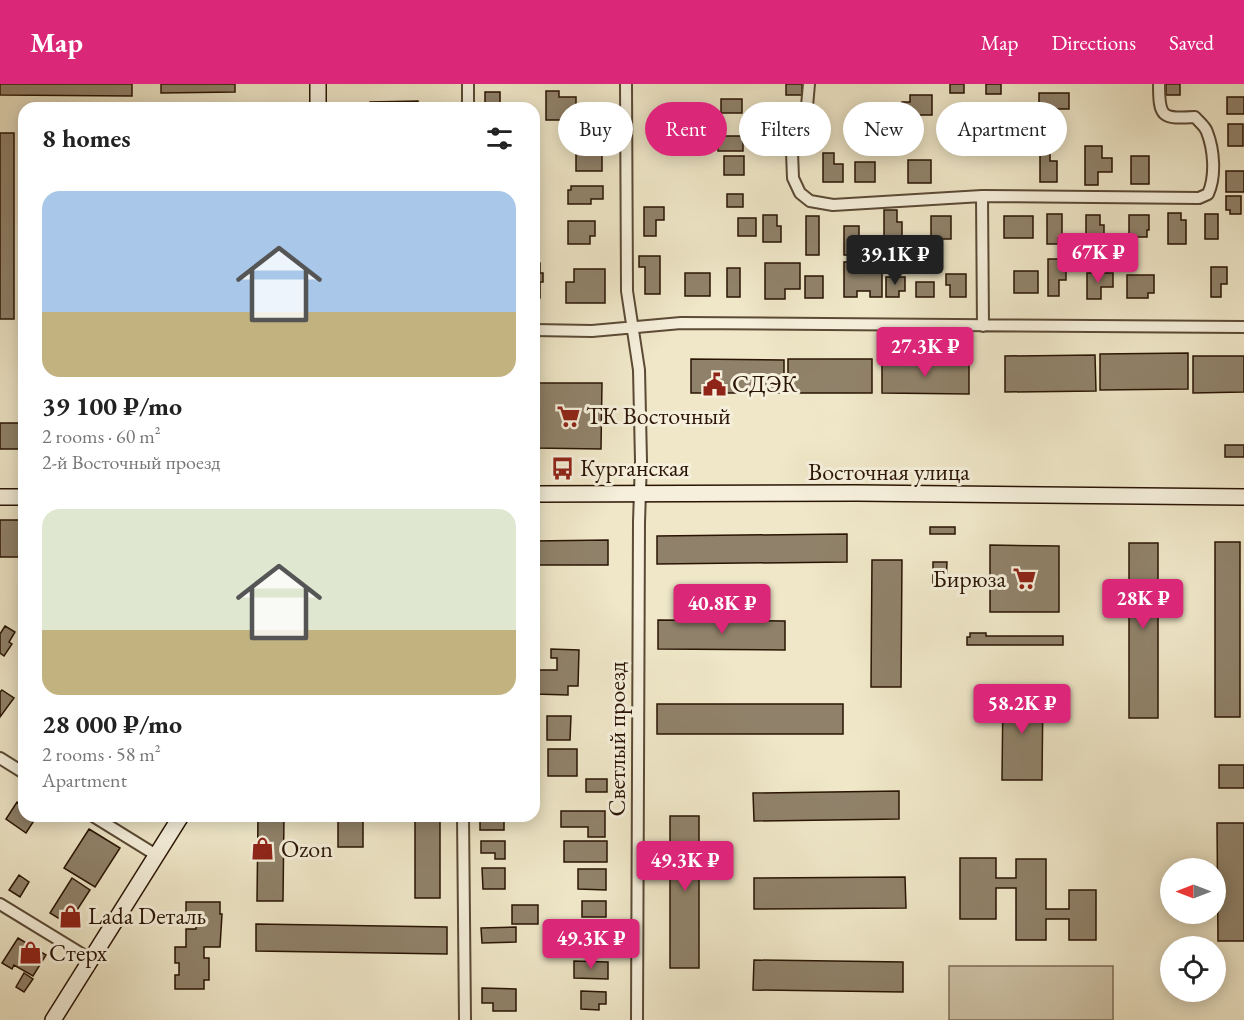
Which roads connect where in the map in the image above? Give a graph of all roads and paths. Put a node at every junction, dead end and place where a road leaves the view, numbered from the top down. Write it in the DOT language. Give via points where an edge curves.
graph roads {
  1 [pos="318,84"];
  2 [pos="468,84"];
  3 [pos="626,84"];
  4 [pos="809,84"];
  5 [pos="1159,84"];
  6 [pos="318,102"];
  7 [pos="468,102"];
  8 [pos="982,196"];
  9 [pos="984,326"];
  10 [pos="1244,327"];
  11 [pos="633,328"];
  12 [pos="540,330"];
  13 [pos="640,493"];
  14 [pos="540,494"];
  15 [pos="18,496"];
  16 [pos="0,497"];
  17 [pos="1244,497"];
  18 [pos="0,758"];
  19 [pos="18,769"];
  20 [pos="103,822"];
  21 [pos="177,822"];
  22 [pos="463,822"];
  23 [pos="156,855"];
  24 [pos="0,904"];
  25 [pos="90,959"];
  26 [pos="52,1020"];
  27 [pos="465,1020"];
  28 [pos="637,1020"];
  1 -- 6 [label="main road"];
  2 -- 7 [label="street"];
  3 -- 11 [label="street, Светлый проезд" via="627,291"];
  4 -- 8 [label="street" via="806,117 796,128 792,152 793,178 800,193 810,201 833,205"];
  5 -- 8 [label="street" via="1159,107 1166,116 1195,117 1207,130 1213,182 1208,194 1199,198"];
  8 -- 9 [label="street"];
  9 -- 10 [label="street"];
  9 -- 11 [label="street" via="681,323"];
  11 -- 12 [label="street"];
  11 -- 13 [label="street, Светлый проезд" via="639,370"];
  13 -- 14 [label="main road, Восточная улица"];
  13 -- 17 [label="main road, Восточная улица"];
  13 -- 28 [label="street, Светлый проезд"];
  15 -- 16 [label="main road"];
  18 -- 19 [label="street"];
  20 -- 23 [label="street"];
  21 -- 23 [label="main road"];
  22 -- 27 [label="street"];
  23 -- 25 [label="main road"];
  24 -- 25 [label="street"];
  25 -- 26 [label="main road"];
}
